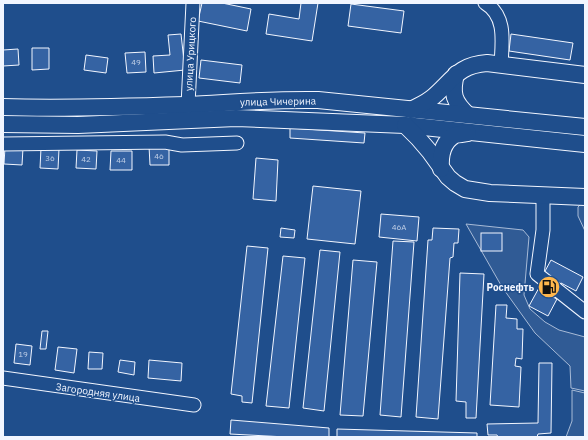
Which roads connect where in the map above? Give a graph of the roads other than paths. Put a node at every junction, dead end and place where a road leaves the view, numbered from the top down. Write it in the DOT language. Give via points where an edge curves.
graph roads {
  1 [pos="193,3"];
  2 [pos="485,3"];
  3 [pos="501,65"];
  4 [pos="456,74"];
  5 [pos="585,75"];
  6 [pos="188,105"];
  7 [pos="3,107"];
  8 [pos="411,110"];
  9 [pos="468,115"];
  10 [pos="3,124"];
  11 [pos="405,125"];
  12 [pos="581,127"];
  13 [pos="469,133"];
  14 [pos="238,143"];
  15 [pos="3,144"];
  16 [pos="580,144"];
  17 [pos="441,169"];
  18 [pos="542,195"];
  19 [pos="585,197"];
  20 [pos="585,312"];
  21 [pos="3,378"];
  22 [pos="194,405"];
  1 -- 6 [label="street, улица Урицкого"];
  2 -- 3 [label="street" via="500,18"];
  3 -- 4 [label="main road" via="476,63"];
  3 -- 5 [label="main road"];
  4 -- 8 [label="main road" via="432,98"];
  4 -- 9 [label="main road" via="454,96"];
  6 -- 7 [label="main road, улица Чичерина"];
  6 -- 8 [label="main road, улица Чичерина" via="283,99 318,100"];
  8 -- 9 [label="main road, улица Чичерина"];
  9 -- 12 [label="main road, улица Чичерина"];
  10 -- 11 [label="main road, улица Чичерина" via="78,125 236,118"];
  11 -- 13 [label="main road, улица Чичерина"];
  11 -- 17 [label="main road" via="422,142"];
  13 -- 16 [label="main road, улица Чичерина"];
  13 -- 17 [label="main road" via="455,135 445,145 440,157"];
  14 -- 15 [label="street"];
  17 -- 18 [label="main road" via="465,189 490,193"];
  18 -- 19 [label="main road"];
  18 -- 20 [label="street" via="543,230 537,274"];
  21 -- 22 [label="street, Загородняя улица"];
}
